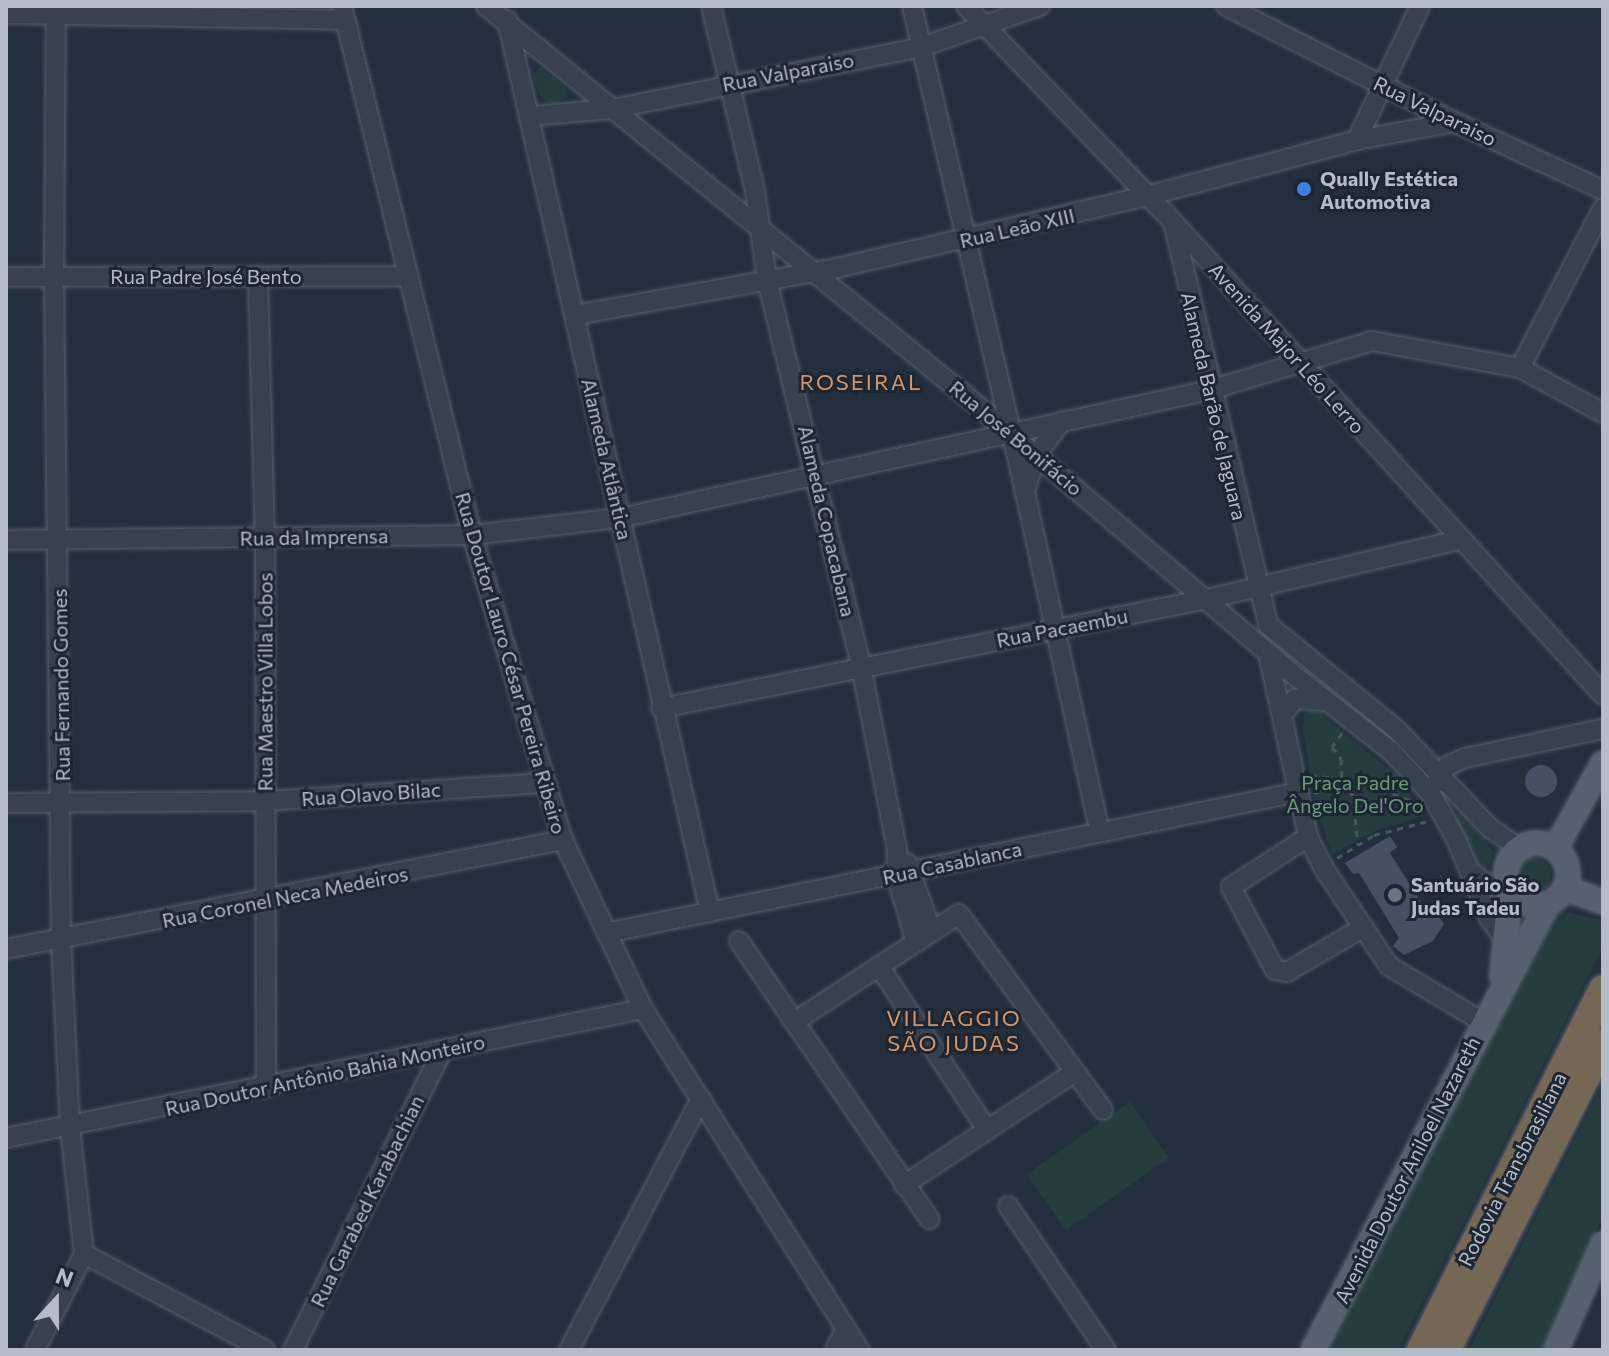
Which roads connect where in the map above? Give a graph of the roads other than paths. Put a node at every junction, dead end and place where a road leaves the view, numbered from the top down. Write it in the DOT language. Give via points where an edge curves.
graph roads {
  1 [pos="486,6"];
  2 [pos="711,6"];
  3 [pos="912,6"];
  4 [pos="966,6"];
  5 [pos="1040,6"];
  6 [pos="1226,6"];
  7 [pos="1420,6"];
  8 [pos="56,9"];
  9 [pos="344,13"];
  10 [pos="6,14"];
  11 [pos="506,14"];
  12 [pos="982,23"];
  13 [pos="921,47"];
  14 [pos="728,82"];
  15 [pos="1381,85"];
  16 [pos="612,109"];
  17 [pos="531,116"];
  18 [pos="1455,122"];
  19 [pos="1357,140"];
  20 [pos="1603,190"];
  21 [pos="1147,196"];
  22 [pos="1603,208"];
  23 [pos="1174,223"];
  24 [pos="757,226"];
  25 [pos="969,240"];
  26 [pos="815,273"];
  27 [pos="258,276"];
  28 [pos="406,276"];
  29 [pos="6,277"];
  30 [pos="54,277"];
  31 [pos="767,280"];
  32 [pos="575,315"];
  33 [pos="1302,364"];
  34 [pos="1520,368"];
  35 [pos="1210,390"];
  36 [pos="1603,413"];
  37 [pos="1062,421"];
  38 [pos="1010,433"];
  39 [pos="1036,455"];
  40 [pos="816,474"];
  41 [pos="1025,492"];
  42 [pos="620,518"];
  43 [pos="472,535"];
  44 [pos="265,537"];
  45 [pos="60,539"];
  46 [pos="1462,539"];
  47 [pos="6,540"];
  48 [pos="1256,588"];
  49 [pos="1207,599"];
  50 [pos="1058,630"];
  51 [pos="1268,653"];
  52 [pos="861,666"];
  53 [pos="1603,695"];
  54 [pos="1328,702"];
  55 [pos="661,708"];
  56 [pos="1282,715"];
  57 [pos="1603,729"];
  58 [pos="1603,763"];
  59 [pos="1442,772"];
  60 [pos="544,783"];
  61 [pos="1304,793"];
  62 [pos="1427,800"];
  63 [pos="265,801"];
  64 [pos="6,803"];
  65 [pos="63,804"];
  66 [pos="1100,832"];
  67 [pos="1308,837"];
  68 [pos="563,840"];
  69 [pos="1519,848"];
  70 [pos="1555,849"];
  71 [pos="1471,872"];
  72 [pos="904,873"];
  73 [pos="1565,888"];
  74 [pos="1509,889"];
  75 [pos="265,902"];
  76 [pos="1603,902"];
  77 [pos="1547,905"];
  78 [pos="710,912"];
  79 [pos="1364,927"];
  80 [pos="932,931"];
  81 [pos="606,933"];
  82 [pos="61,940"];
  83 [pos="739,941"];
  84 [pos="916,942"];
  85 [pos="1508,943"];
  86 [pos="6,949"];
  87 [pos="879,966"];
  88 [pos="1603,989"];
  89 [pos="1500,991"];
  90 [pos="643,1009"];
  91 [pos="794,1022"];
  92 [pos="1483,1022"];
  93 [pos="1603,1043"];
  94 [pos="442,1051"];
  95 [pos="1075,1072"];
  96 [pos="266,1088"];
  97 [pos="701,1099"];
  98 [pos="1103,1110"];
  99 [pos="70,1128"];
  100 [pos="987,1130"];
  101 [pos="6,1138"];
  102 [pos="904,1185"];
  103 [pos="1008,1206"];
  104 [pos="929,1219"];
  105 [pos="84,1254"];
  106 [pos="1600,1255"];
  107 [pos="845,1330"];
  108 [pos="35,1350"];
  109 [pos="265,1350"];
  110 [pos="293,1350"];
  111 [pos="569,1350"];
  112 [pos="835,1350"];
  113 [pos="859,1350"];
  114 [pos="1106,1350"];
  115 [pos="1313,1350"];
  116 [pos="1421,1350"];
  117 [pos="1446,1350"];
  118 [pos="1556,1350"];
  1 -- 11 [label="street, Rua José Bonifácio"];
  2 -- 14 [label="street, Alameda Copacabana"];
  3 -- 13 [label="street"];
  4 -- 12 [label="street, Avenida Major Léo Lerro"];
  5 -- 12 [label="street, Rua Valparaiso"];
  6 -- 15 [label="street, Rua Valparaiso"];
  7 -- 15 [label="street"];
  8 -- 9 [label="street"];
  8 -- 10 [label="street"];
  8 -- 30 [label="street, Rua Fernando Gomes"];
  9 -- 28 [label="street, Rua Doutor Lauro César Pereira Ribeiro"];
  11 -- 16 [label="street, Rua José Bonifácio"];
  11 -- 17 [label="street, Alameda Atlântica"];
  12 -- 13 [label="street, Rua Valparaiso"];
  12 -- 21 [label="street, Avenida Major Léo Lerro"];
  13 -- 14 [label="street, Rua Valparaiso"];
  13 -- 25 [label="street"];
  14 -- 16 [label="street, Rua Valparaiso"];
  14 -- 24 [label="street, Alameda Copacabana" via="755,191"];
  15 -- 18 [label="street, Rua Valparaiso"];
  15 -- 19 [label="street"];
  16 -- 17 [label="street, Rua Valparaiso"];
  16 -- 24 [label="street, Rua José Bonifácio"];
  17 -- 32 [label="street, Alameda Atlântica"];
  18 -- 19 [label="street, Rua Leão XIII"];
  18 -- 20 [label="street, Rua Valparaiso"];
  19 -- 21 [label="street, Rua Leão XIII"];
  21 -- 23 [label="street, Avenida Major Léo Lerro"];
  21 -- 25 [label="street, Rua Leão XIII"];
  22 -- 34 [label="street"];
  23 -- 33 [label="street, Avenida Major Léo Lerro"];
  23 -- 35 [label="street, Alameda Barão de Jaguara"];
  24 -- 26 [label="street, Rua José Bonifácio"];
  24 -- 31 [label="street, Alameda Copacabana"];
  25 -- 26 [label="street, Rua Leão XIII"];
  25 -- 38 [label="street"];
  26 -- 31 [label="street, Rua Leão XIII"];
  26 -- 38 [label="street, Rua José Bonifácio"];
  27 -- 28 [label="street, Rua Padre José Bento"];
  27 -- 30 [label="street, Rua Padre José Bento"];
  27 -- 44 [label="street, Rua Maestro Villa Lobos"];
  28 -- 43 [label="street, Rua Doutor Lauro César Pereira Ribeiro"];
  29 -- 30 [label="street, Rua Padre José Bento"];
  30 -- 45 [label="street, Rua Fernando Gomes"];
  31 -- 32 [label="street, Rua Leão XIII"];
  31 -- 40 [label="street, Alameda Copacabana"];
  32 -- 42 [label="street, Alameda Atlântica"];
  33 -- 34 [label="street, Rua da Imprensa" via="1372,341"];
  33 -- 35 [label="street, Rua da Imprensa"];
  33 -- 46 [label="street, Avenida Major Léo Lerro"];
  34 -- 36 [label="street, Rua da Imprensa"];
  35 -- 37 [label="street, Rua da Imprensa"];
  35 -- 48 [label="street, Alameda Barão de Jaguara"];
  37 -- 38 [label="street, Rua da Imprensa"];
  37 -- 39 [label="street"];
  38 -- 39 [label="street, Rua José Bonifácio"];
  38 -- 40 [label="street, Rua da Imprensa"];
  38 -- 41 [label="street"];
  39 -- 41 [label="street"];
  39 -- 49 [label="street, Rua José Bonifácio"];
  40 -- 42 [label="street, Rua da Imprensa"];
  40 -- 52 [label="street, Alameda Copacabana"];
  41 -- 50 [label="street"];
  42 -- 43 [label="street, Rua da Imprensa"];
  42 -- 55 [label="street, Alameda Atlântica"];
  43 -- 44 [label="street, Rua da Imprensa"];
  43 -- 60 [label="street, Rua Doutor Lauro César Pereira Ribeiro"];
  44 -- 45 [label="street, Rua da Imprensa"];
  44 -- 63 [label="street, Rua Maestro Villa Lobos"];
  45 -- 47 [label="street, Rua da Imprensa"];
  45 -- 65 [label="street, Rua Fernando Gomes"];
  46 -- 48 [label="street, Rua Pacaembu"];
  46 -- 53 [label="street, Avenida Major Léo Lerro"];
  48 -- 49 [label="street, Rua Pacaembu"];
  48 -- 59 [label="street" via="1268,625"];
  49 -- 50 [label="street, Rua Pacaembu"];
  49 -- 51 [label="street, Rua José Bonifácio"];
  50 -- 52 [label="street, Rua Pacaembu"];
  50 -- 66 [label="street"];
  51 -- 54 [label="street, Rua José Bonifácio"];
  51 -- 56 [label="street"];
  52 -- 55 [label="street, Rua Pacaembu"];
  52 -- 72 [label="street, Alameda Copacabana"];
  54 -- 56 [label="street" via="1295,699"];
  54 -- 62 [label="street, Rua José Bonifácio" via="1391,751"];
  55 -- 78 [label="street, Alameda Atlântica"];
  56 -- 61 [label="street"];
  57 -- 59 [label="street" via="1465,758"];
  58 -- 70 [label="main road"];
  59 -- 62 [label="street"];
  59 -- 69 [label="street" via="1491,829"];
  60 -- 63 [label="street, Rua Olavo Bilac"];
  60 -- 68 [label="street, Rua Doutor Lauro César Pereira Ribeiro"];
  61 -- 66 [label="street, Rua Casablanca"];
  61 -- 67 [label="street"];
  62 -- 71 [label="street, Rua José Bonifácio"];
  63 -- 65 [label="street, Rua Olavo Bilac"];
  63 -- 75 [label="street, Rua Maestro Villa Lobos"];
  64 -- 65 [label="street, Rua Olavo Bilac"];
  65 -- 82 [label="street, Rua Fernando Gomes"];
  66 -- 72 [label="street, Rua Casablanca"];
  67 -- 79 [label="street"];
  67 -- 79 [label="street" via="1231,887 1275,970 1287,972"];
  68 -- 75 [label="street, Rua Coronel Neca Medeiros"];
  68 -- 81 [label="street, Rua Doutor Lauro César Pereira Ribeiro"];
  69 -- 70 [label="main road" via="1538,843"];
  69 -- 74 [label="main road" via="1506,865"];
  70 -- 73 [label="main road" via="1567,867"];
  71 -- 74 [label="street" via="1488,885"];
  71 -- 85 [label="street, Rua José Bonifácio" via="1489,918"];
  72 -- 78 [label="street, Rua Casablanca"];
  72 -- 80 [label="street"];
  72 -- 84 [label="street"];
  73 -- 76 [label="main road"];
  73 -- 77 [label="main road"];
  74 -- 77 [label="main road" via="1527,904"];
  74 -- 85 [label="main road, Avenida Doutor Aniloel Nazareth"];
  75 -- 82 [label="street, Rua Coronel Neca Medeiros"];
  75 -- 96 [label="street, Rua Maestro Villa Lobos"];
  77 -- 89 [label="main road, Avenida Doutor Aniloel Nazareth"];
  78 -- 81 [label="street, Rua Casablanca"];
  79 -- 92 [label="street" via="1389,966"];
  80 -- 84 [label="street"];
  80 -- 95 [label="street" via="959,914"];
  81 -- 90 [label="street, Rua Doutor Lauro César Pereira Ribeiro"];
  82 -- 86 [label="street, Rua Coronel Neca Medeiros"];
  82 -- 99 [label="street, Rua Fernando Gomes"];
  83 -- 91 [label="street"];
  84 -- 87 [label="street"];
  85 -- 89 [label="main road, Avenida Doutor Aniloel Nazareth"];
  87 -- 91 [label="street"];
  87 -- 100 [label="street"];
  88 -- 116 [label="highway, Rodovia Transbrasiliana"];
  89 -- 92 [label="main road, Avenida Doutor Aniloel Nazareth"];
  90 -- 94 [label="street, Rua Doutor Antônio Bahia Monteiro"];
  90 -- 97 [label="street, Rua Doutor Lauro César Pereira Ribeiro"];
  91 -- 102 [label="street"];
  92 -- 115 [label="main road, Avenida Doutor Aniloel Nazareth"];
  93 -- 117 [label="highway, Rodovia Transbrasiliana"];
  94 -- 96 [label="street, Rua Doutor Antônio Bahia Monteiro"];
  94 -- 110 [label="street, Rua Garabed Karabachian"];
  95 -- 98 [label="street"];
  95 -- 100 [label="street"];
  96 -- 99 [label="street, Rua Doutor Antônio Bahia Monteiro"];
  97 -- 107 [label="street, Rua Doutor Lauro César Pereira Ribeiro"];
  97 -- 111 [label="street"];
  99 -- 101 [label="street, Rua Doutor Antônio Bahia Monteiro"];
  99 -- 105 [label="street, Rua Fernando Gomes"];
  100 -- 102 [label="street"];
  102 -- 104 [label="street"];
  103 -- 114 [label="street"];
  105 -- 108 [label="street"];
  105 -- 109 [label="street"];
  106 -- 118 [label="main road"];
  107 -- 112 [label="street"];
  107 -- 113 [label="street, Rua Doutor Lauro César Pereira Ribeiro"];
}
